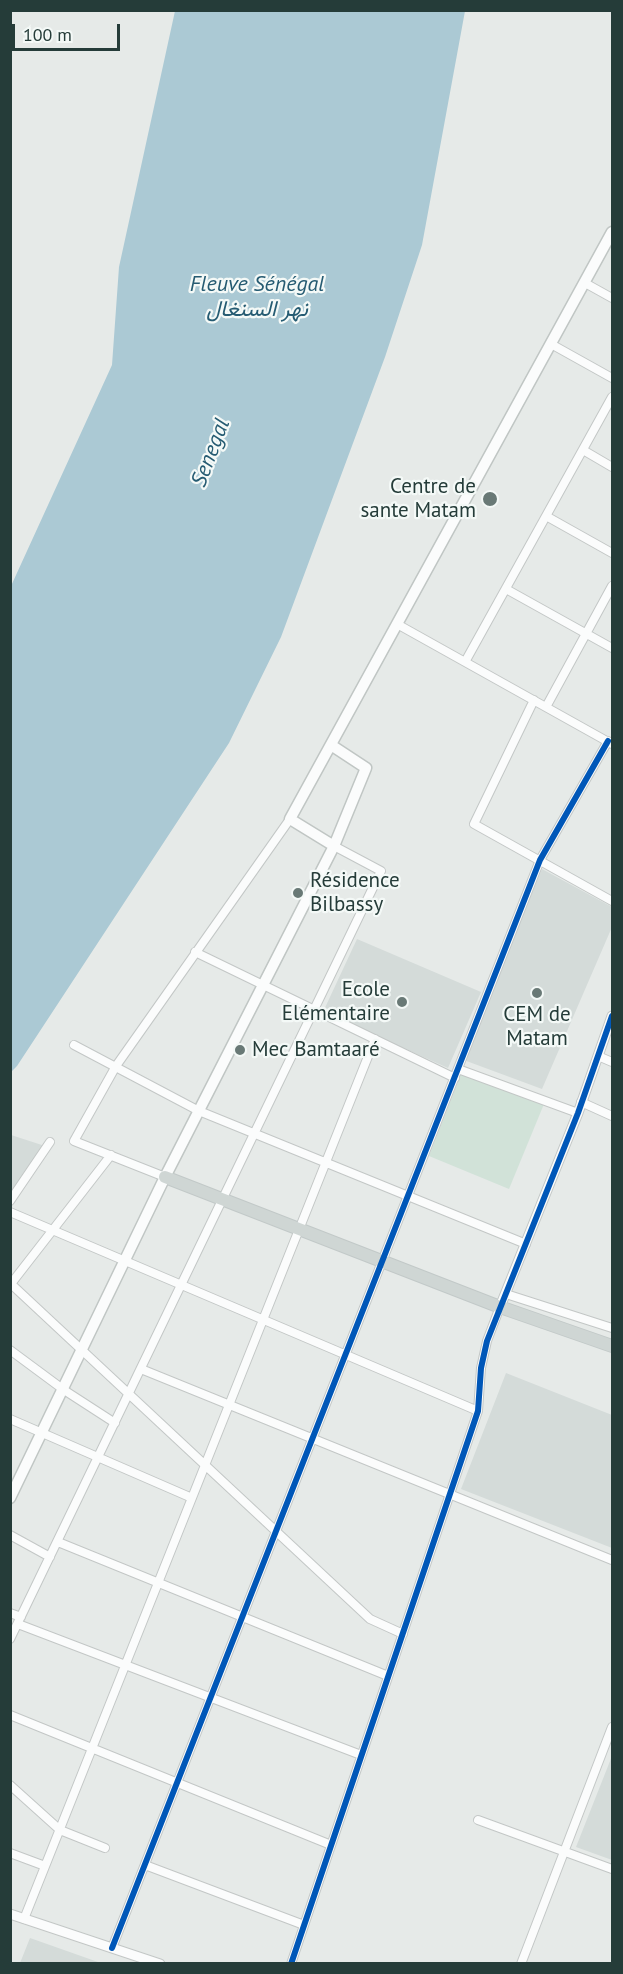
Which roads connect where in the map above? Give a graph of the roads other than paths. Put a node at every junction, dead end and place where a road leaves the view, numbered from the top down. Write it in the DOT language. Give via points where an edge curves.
graph roads {
  1 [pos="612,232"];
  2 [pos="585,283"];
  3 [pos="612,298"];
  4 [pos="551,344"];
  5 [pos="612,378"];
  6 [pos="612,397"];
  7 [pos="583,450"];
  8 [pos="612,467"];
  9 [pos="546,516"];
  10 [pos="612,553"];
  11 [pos="612,586"];
  12 [pos="506,589"];
  13 [pos="397,624"];
  14 [pos="586,633"];
  15 [pos="612,648"];
  16 [pos="465,662"];
  17 [pos="534,700"];
  18 [pos="546,707"];
  19 [pos="610,742"];
  20 [pos="331,745"];
  21 [pos="290,819"];
  22 [pos="334,846"];
  23 [pos="540,860"];
  24 [pos="612,901"];
  25 [pos="195,952"];
  26 [pos="264,985"];
  27 [pos="314,1010"];
  28 [pos="612,1016"];
  29 [pos="375,1039"];
  30 [pos="74,1046"];
  31 [pos="598,1056"];
  32 [pos="612,1062"];
  33 [pos="116,1066"];
  34 [pos="456,1074"];
  35 [pos="581,1102"];
  36 [pos="199,1112"];
  37 [pos="578,1113"];
  38 [pos="612,1116"];
  39 [pos="254,1134"];
  40 [pos="50,1142"];
  41 [pos="111,1155"];
  42 [pos="326,1163"];
  43 [pos="165,1177"];
  44 [pos="408,1196"];
  45 [pos="223,1200"];
  46 [pos="10,1201"];
  47 [pos="10,1212"];
  48 [pos="299,1229"];
  49 [pos="54,1232"];
  50 [pos="526,1244"];
  51 [pos="382,1261"];
  52 [pos="126,1263"];
  53 [pos="11,1284"];
  54 [pos="181,1286"];
  55 [pos="506,1294"];
  56 [pos="500,1307"];
  57 [pos="263,1320"];
  58 [pos="612,1328"];
  59 [pos="612,1346"];
  60 [pos="10,1350"];
  61 [pos="83,1350"];
  62 [pos="346,1354"];
  63 [pos="141,1369"];
  64 [pos="63,1390"];
  65 [pos="129,1394"];
  66 [pos="229,1406"];
  67 [pos="478,1411"];
  68 [pos="10,1419"];
  69 [pos="115,1423"];
  70 [pos="42,1433"];
  71 [pos="312,1439"];
  72 [pos="98,1458"];
  73 [pos="206,1464"];
  74 [pos="450,1495"];
  75 [pos="10,1498"];
  76 [pos="192,1498"];
  77 [pos="276,1531"];
  78 [pos="10,1535"];
  79 [pos="58,1542"];
  80 [pos="50,1557"];
  81 [pos="612,1560"];
  82 [pos="158,1582"];
  83 [pos="10,1613"];
  84 [pos="243,1617"];
  85 [pos="20,1621"];
  86 [pos="403,1634"];
  87 [pos="10,1640"];
  88 [pos="126,1665"];
  89 [pos="388,1676"];
  90 [pos="211,1698"];
  91 [pos="10,1715"];
  92 [pos="612,1727"];
  93 [pos="93,1747"];
  94 [pos="361,1755"];
  95 [pos="178,1782"];
  96 [pos="10,1785"];
  97 [pos="478,1821"];
  98 [pos="60,1830"];
  99 [pos="331,1845"];
  100 [pos="105,1848"];
  101 [pos="564,1852"];
  102 [pos="10,1853"];
  103 [pos="145,1865"];
  104 [pos="45,1866"];
  105 [pos="612,1869"];
  106 [pos="10,1914"];
  107 [pos="24,1919"];
  108 [pos="304,1925"];
  109 [pos="112,1948"];
  110 [pos="160,1964"];
  111 [pos="291,1964"];
  112 [pos="521,1964"];
  1 -- 2 [label="main road"];
  2 -- 3 [label="street"];
  2 -- 4 [label="main road"];
  4 -- 5 [label="street"];
  4 -- 13 [label="main road"];
  6 -- 7 [label="street"];
  7 -- 8 [label="street"];
  7 -- 9 [label="street"];
  9 -- 10 [label="street"];
  9 -- 12 [label="street"];
  11 -- 14 [label="street"];
  12 -- 14 [label="street"];
  12 -- 16 [label="street"];
  13 -- 16 [label="street"];
  13 -- 20 [label="main road"];
  14 -- 15 [label="street"];
  14 -- 18 [label="street"];
  16 -- 17 [label="street"];
  17 -- 18 [label="street"];
  17 -- 23 [label="street" via="474,824"];
  18 -- 19 [label="street"];
  19 -- 23 [label="street"];
  20 -- 21 [label="main road"];
  20 -- 22 [label="main road" via="366,768"];
  21 -- 22 [label="main road"];
  21 -- 25 [label="street"];
  22 -- 26 [label="main road"];
  22 -- 27 [label="street" via="381,871"];
  23 -- 24 [label="street"];
  23 -- 34 [label="street"];
  25 -- 26 [label="street"];
  25 -- 33 [label="street"];
  26 -- 27 [label="street"];
  26 -- 36 [label="main road"];
  27 -- 29 [label="street"];
  27 -- 39 [label="street"];
  28 -- 31 [label="street"];
  29 -- 34 [label="street"];
  29 -- 42 [label="street"];
  30 -- 33 [label="street"];
  31 -- 32 [label="street"];
  31 -- 35 [label="street"];
  33 -- 36 [label="street"];
  33 -- 41 [label="street" via="74,1141"];
  34 -- 37 [label="street"];
  34 -- 44 [label="street"];
  35 -- 37 [label="street"];
  35 -- 38 [label="street"];
  36 -- 39 [label="street"];
  36 -- 43 [label="main road"];
  37 -- 50 [label="street"];
  39 -- 42 [label="street"];
  39 -- 45 [label="street"];
  40 -- 46 [label="street"];
  41 -- 43 [label="street"];
  41 -- 49 [label="street"];
  42 -- 44 [label="street"];
  42 -- 48 [label="street"];
  43 -- 45 [label="main road"];
  43 -- 52 [label="main road"];
  44 -- 50 [label="street"];
  44 -- 51 [label="street"];
  45 -- 48 [label="main road"];
  45 -- 54 [label="street"];
  47 -- 49 [label="street"];
  48 -- 51 [label="main road"];
  48 -- 57 [label="street"];
  49 -- 52 [label="street"];
  49 -- 53 [label="street"];
  50 -- 55 [label="street"];
  51 -- 56 [label="main road"];
  51 -- 62 [label="street"];
  52 -- 54 [label="street"];
  52 -- 61 [label="main road"];
  53 -- 61 [label="street"];
  54 -- 57 [label="street"];
  54 -- 63 [label="street"];
  55 -- 56 [label="street"];
  55 -- 58 [label="street"];
  56 -- 59 [label="main road"];
  56 -- 67 [label="street" via="481,1368"];
  57 -- 62 [label="street"];
  57 -- 66 [label="street"];
  60 -- 64 [label="street"];
  61 -- 64 [label="main road"];
  61 -- 65 [label="street"];
  62 -- 67 [label="street"];
  62 -- 71 [label="street"];
  63 -- 65 [label="street"];
  63 -- 66 [label="street"];
  64 -- 69 [label="street"];
  64 -- 70 [label="main road"];
  65 -- 69 [label="street"];
  65 -- 73 [label="street"];
  66 -- 71 [label="street"];
  66 -- 73 [label="street"];
  67 -- 74 [label="street"];
  68 -- 70 [label="street"];
  69 -- 72 [label="street"];
  70 -- 72 [label="street"];
  70 -- 75 [label="main road"];
  71 -- 74 [label="street"];
  71 -- 77 [label="street"];
  72 -- 76 [label="street"];
  72 -- 79 [label="street"];
  73 -- 76 [label="street"];
  73 -- 77 [label="street"];
  74 -- 81 [label="street"];
  74 -- 86 [label="street"];
  76 -- 82 [label="street"];
  77 -- 84 [label="street"];
  77 -- 86 [label="street" via="370,1619"];
  78 -- 80 [label="street"];
  79 -- 80 [label="street"];
  79 -- 82 [label="street"];
  80 -- 85 [label="street"];
  82 -- 84 [label="street"];
  82 -- 88 [label="street"];
  83 -- 85 [label="street"];
  84 -- 89 [label="street"];
  84 -- 90 [label="street"];
  85 -- 87 [label="street"];
  85 -- 88 [label="street"];
  86 -- 89 [label="street"];
  88 -- 90 [label="street"];
  88 -- 93 [label="street"];
  89 -- 94 [label="street"];
  90 -- 94 [label="street"];
  90 -- 95 [label="street"];
  91 -- 93 [label="street"];
  92 -- 101 [label="street"];
  93 -- 95 [label="street"];
  93 -- 98 [label="street"];
  94 -- 99 [label="street"];
  95 -- 99 [label="street"];
  95 -- 103 [label="street"];
  96 -- 98 [label="street"];
  97 -- 101 [label="street"];
  98 -- 100 [label="street"];
  98 -- 104 [label="street"];
  99 -- 108 [label="street"];
  101 -- 105 [label="street"];
  101 -- 112 [label="street"];
  102 -- 104 [label="street"];
  103 -- 108 [label="street"];
  103 -- 109 [label="street"];
  104 -- 107 [label="street"];
  106 -- 107 [label="street"];
  107 -- 109 [label="street"];
  108 -- 111 [label="street"];
  109 -- 110 [label="street"];
}
